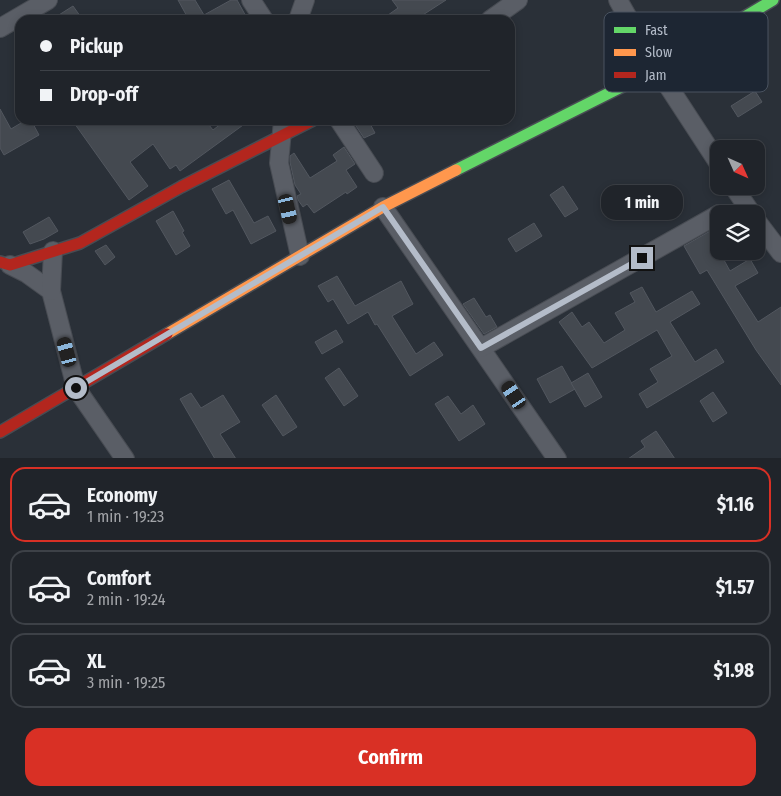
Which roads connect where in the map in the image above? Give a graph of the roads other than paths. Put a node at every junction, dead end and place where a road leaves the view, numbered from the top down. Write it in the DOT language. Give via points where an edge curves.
graph roads {
  1 [pos="48,0"];
  2 [pos="251,0"];
  3 [pos="305,0"];
  4 [pos="518,0"];
  5 [pos="618,0"];
  6 [pos="773,0"];
  7 [pos="625,12"];
  8 [pos="753,12"];
  9 [pos="22,15"];
  10 [pos="261,15"];
  11 [pos="300,15"];
  12 [pos="497,15"];
  13 [pos="15,19"];
  14 [pos="0,28"];
  15 [pos="611,92"];
  16 [pos="672,92"];
  17 [pos="342,125"];
  18 [pos="283,128"];
  19 [pos="710,150"];
  20 [pos="374,173"];
  21 [pos="383,207"];
  22 [pos="710,219"];
  23 [pos="765,232"];
  24 [pos="53,251"];
  25 [pos="781,254"];
  26 [pos="300,256"];
  27 [pos="5,264"];
  28 [pos="51,291"];
  29 [pos="481,348"];
  30 [pos="76,388"];
  31 [pos="0,432"];
  32 [pos="125,458"];
  33 [pos="557,458"];
  1 -- 9 [label="street"];
  2 -- 10 [label="street"];
  3 -- 11 [label="street"];
  4 -- 12 [label="street"];
  5 -- 7 [label="street"];
  6 -- 8 [label="street"];
  13 -- 14 [label="street"];
  15 -- 21 [label="street"];
  16 -- 19 [label="street"];
  17 -- 20 [label="street"];
  18 -- 24 [label="street" via="80,243"];
  18 -- 26 [label="street" via="279,163"];
  21 -- 26 [label="street"];
  21 -- 29 [label="street"];
  22 -- 29 [label="street"];
  23 -- 25 [label="street"];
  24 -- 27 [label="street"];
  24 -- 28 [label="street"];
  26 -- 30 [label="street"];
  27 -- 28 [label="street" via="26,273"];
  28 -- 30 [label="street"];
  29 -- 33 [label="street"];
  30 -- 31 [label="street"];
  30 -- 32 [label="street"];
}
